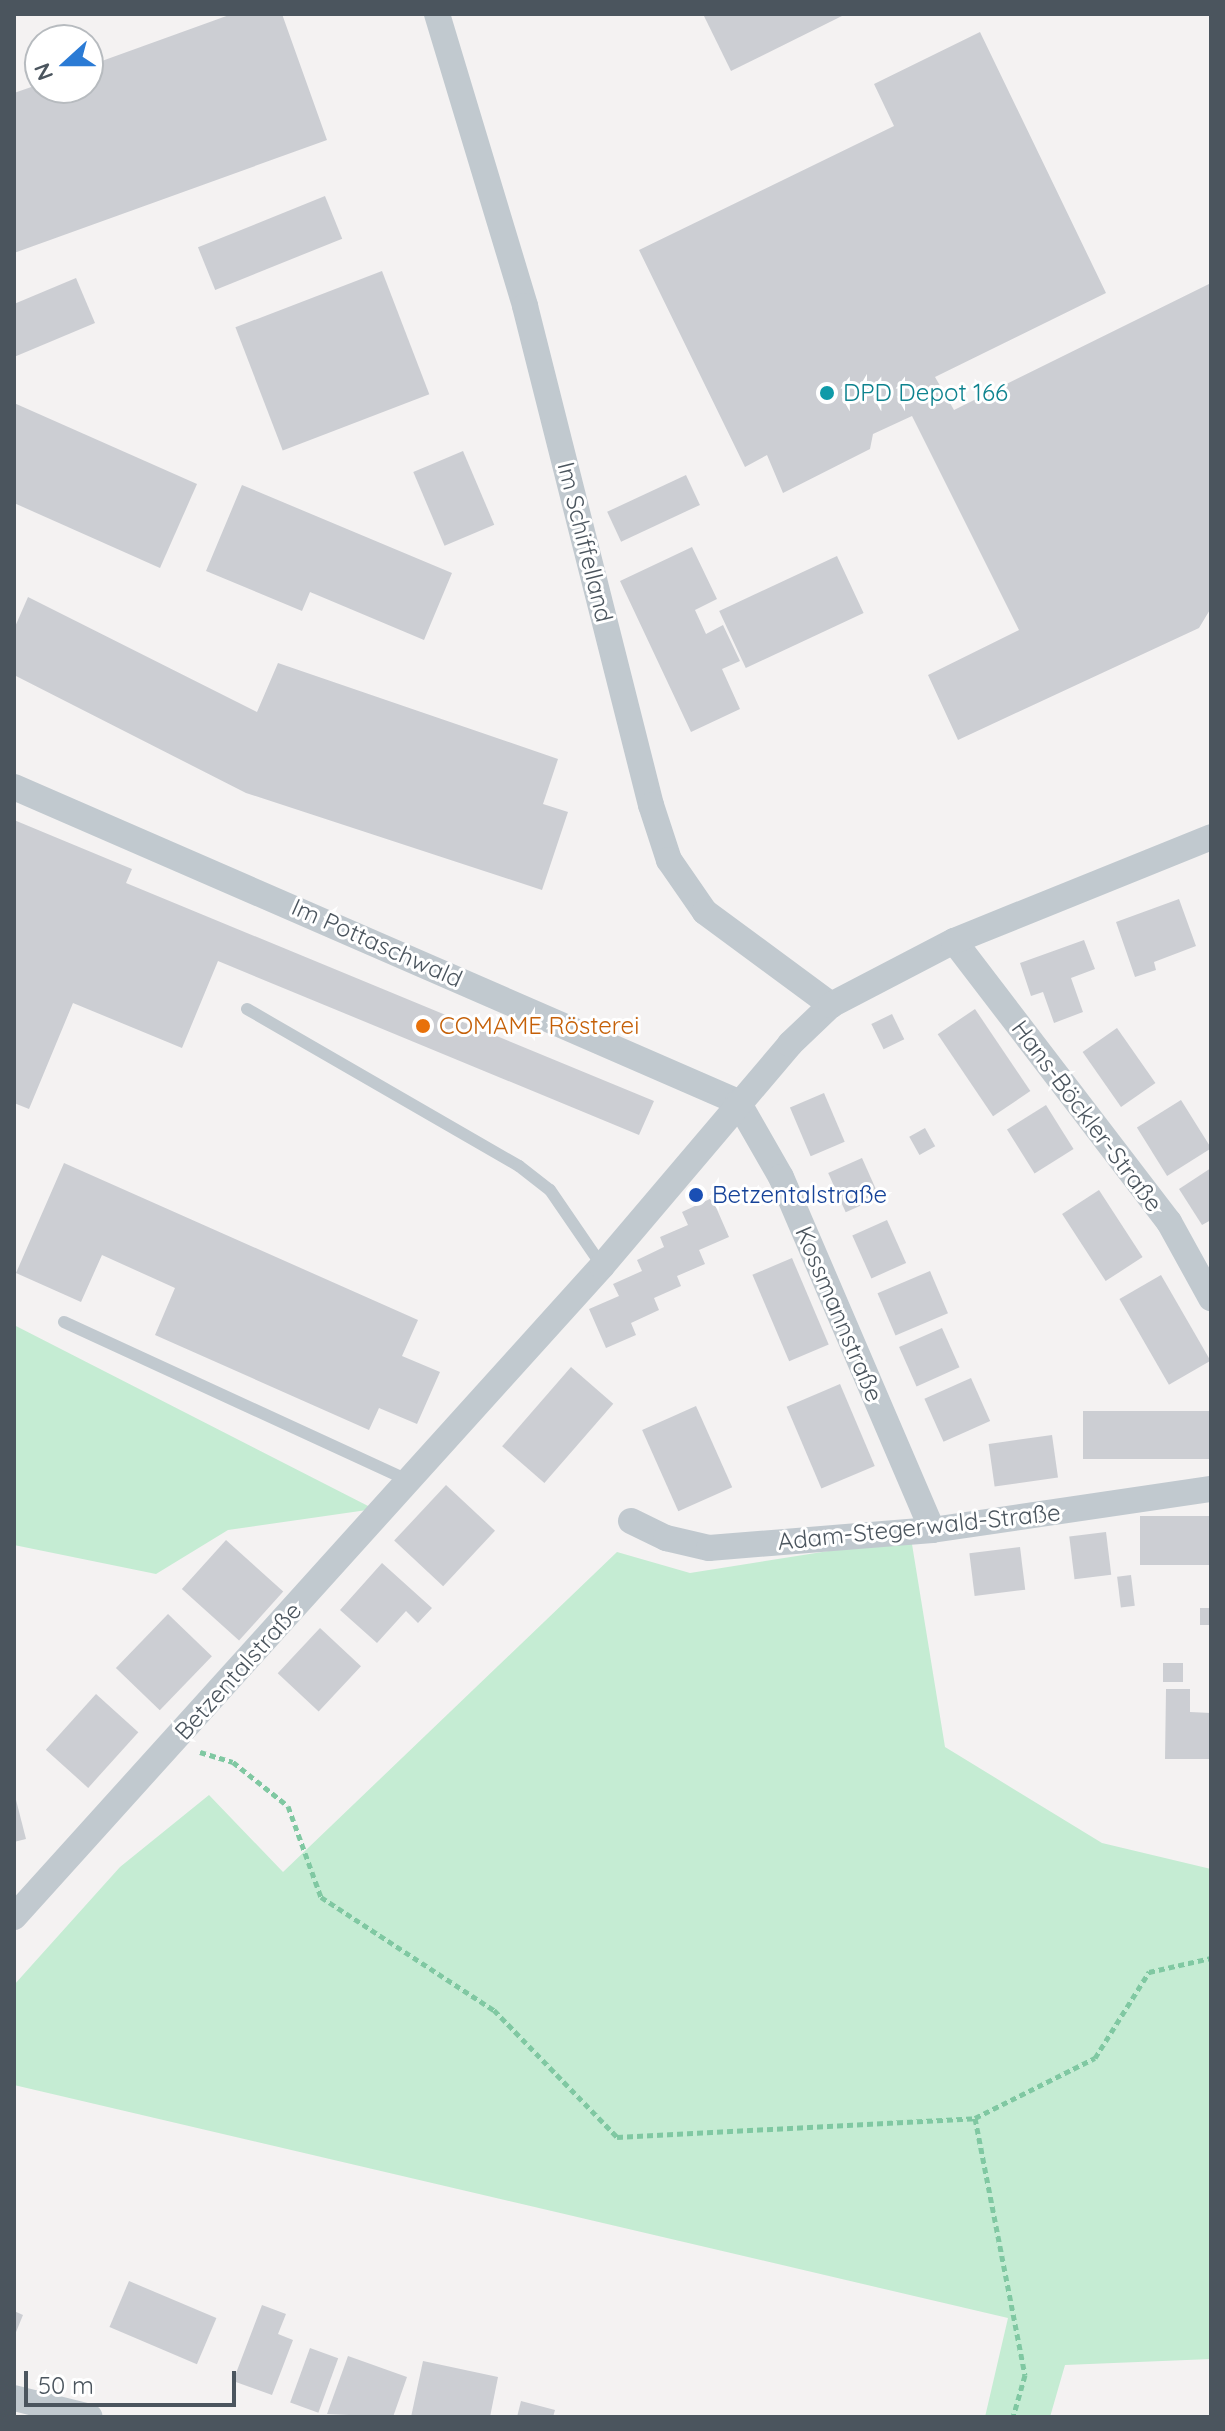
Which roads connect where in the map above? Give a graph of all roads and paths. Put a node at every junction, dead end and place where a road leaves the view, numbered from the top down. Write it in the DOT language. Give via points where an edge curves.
graph roads {
  1 [pos="437,14"];
  2 [pos="14,787"];
  3 [pos="1211,837"];
  4 [pos="1211,852"];
  5 [pos="1154,860"];
  6 [pos="954,941"];
  7 [pos="831,1005"];
  8 [pos="247,1009"];
  9 [pos="738,1102"];
  10 [pos="602,1266"];
  11 [pos="1211,1298"];
  12 [pos="64,1322"];
  13 [pos="410,1481"];
  14 [pos="1211,1489"];
  15 [pos="631,1521"];
  16 [pos="932,1530"];
  17 [pos="172,1744"];
  18 [pos="14,1917"];
  19 [pos="1211,1958"];
  20 [pos="975,2118"];
  21 [pos="14,2398"];
  22 [pos="90,2417"];
  23 [pos="1013,2417"];
  1 -- 7 [label="street, Im Schiffelland" via="521,291 669,860 685,891 705,912"];
  2 -- 9 [label="street, Im Pottaschwald"];
  3 -- 5 [label="street"];
  4 -- 5 [label="street"];
  5 -- 6 [label="street, Betzentalstraße"];
  6 -- 7 [label="street, Betzentalstraße"];
  6 -- 11 [label="street, Hans-Böckler-Straße" via="1169,1222"];
  7 -- 9 [label="street, Betzentalstraße"];
  8 -- 10 [label="lane" via="519,1166 550,1190"];
  9 -- 10 [label="street, Betzentalstraße"];
  9 -- 16 [label="street, Kossmannstraße" via="781,1177"];
  10 -- 13 [label="street, Betzentalstraße"];
  12 -- 13 [label="lane"];
  13 -- 17 [label="street, Betzentalstraße"];
  14 -- 16 [label="street, Adam-Stegerwald-Straße"];
  15 -- 16 [label="street, Adam-Stegerwald-Straße" via="666,1538 709,1548"];
  17 -- 18 [label="street, Betzentalstraße"];
  17 -- 20 [label="path" via="233,1762 288,1806 321,1897 494,2010 617,2137"];
  19 -- 20 [label="path" via="1149,1972 1095,2058"];
  20 -- 23 [label="path" via="1025,2375"];
  21 -- 22 [label="street"];
}
